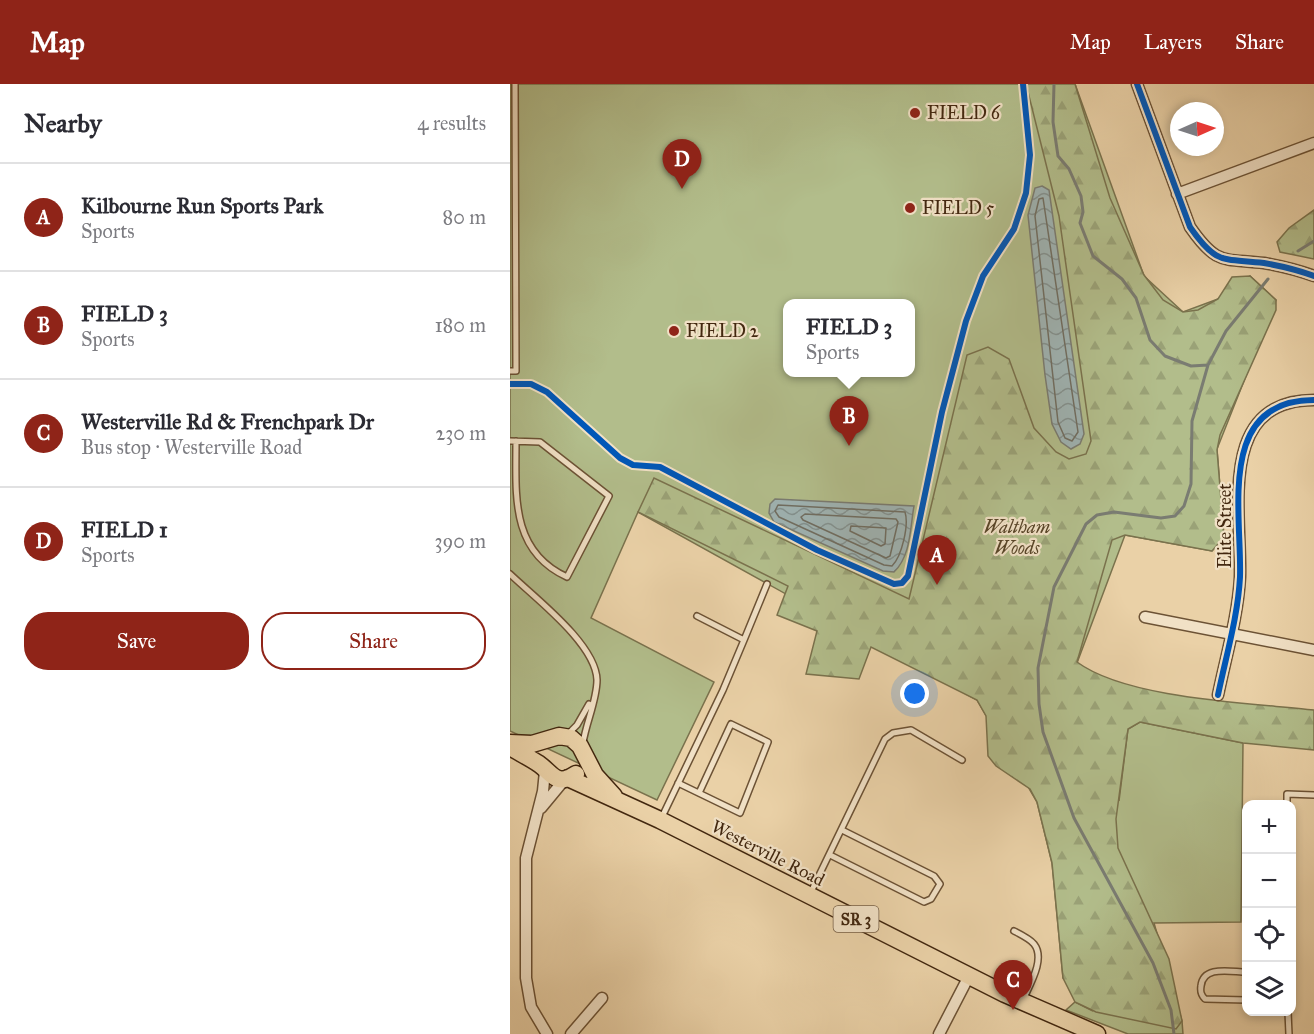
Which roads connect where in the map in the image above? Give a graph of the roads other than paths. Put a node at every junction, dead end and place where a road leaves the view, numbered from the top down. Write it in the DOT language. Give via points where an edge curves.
graph roads {
  1 [pos="515,84"];
  2 [pos="1137,84"];
  3 [pos="1314,143"];
  4 [pos="1177,194"];
  5 [pos="513,270"];
  6 [pos="1314,276"];
  7 [pos="510,371"];
  8 [pos="1314,400"];
  9 [pos="513,441"];
  10 [pos="510,574"];
  11 [pos="767,584"];
  12 [pos="697,616"];
  13 [pos="1145,617"];
  14 [pos="1230,634"];
  15 [pos="744,640"];
  16 [pos="1314,650"];
  17 [pos="1218,695"];
  18 [pos="593,698"];
  19 [pos="557,739"];
  20 [pos="510,743"];
  21 [pos="510,747"];
  22 [pos="583,754"];
  23 [pos="962,760"];
  24 [pos="544,768"];
  25 [pos="567,779"];
  26 [pos="678,783"];
  27 [pos="699,793"];
  28 [pos="1314,795"];
  29 [pos="617,799"];
  30 [pos="1287,800"];
  31 [pos="533,820"];
  32 [pos="660,820"];
  33 [pos="842,830"];
  34 [pos="830,855"];
  35 [pos="809,896"];
  36 [pos="1014,931"];
  37 [pos="1242,972"];
  38 [pos="969,976"];
  39 [pos="602,998"];
  40 [pos="1242,1000"];
  41 [pos="1022,1002"];
  42 [pos="1288,1016"];
  43 [pos="547,1034"];
  44 [pos="571,1034"];
  45 [pos="939,1034"];
  46 [pos="1097,1034"];
  47 [pos="1288,1034"];
  1 -- 5 [label="lane"];
  2 -- 4 [label="street"];
  3 -- 4 [label="street"];
  4 -- 6 [label="street" via="1190,227 1201,244 1215,255 1227,261 1262,263"];
  5 -- 7 [label="lane" via="516,370"];
  8 -- 14 [label="street, Elite Street" via="1273,409 1248,433 1240,466 1239,577"];
  9 -- 9 [label="lane" via="540,442 609,496 567,578 533,552 520,525"];
  10 -- 18 [label="lane" via="588,654 596,675"];
  11 -- 15 [label="lane"];
  12 -- 15 [label="lane"];
  13 -- 14 [label="street"];
  14 -- 16 [label="street"];
  14 -- 17 [label="street, Elite Street"];
  15 -- 26 [label="lane"];
  18 -- 19 [label="lane" via="577,725"];
  18 -- 22 [label="lane"];
  19 -- 20 [label="main road"];
  19 -- 22 [label="main road, Westerville Road / SR 3" via="576,741"];
  19 -- 24 [label="main road" via="541,752"];
  21 -- 24 [label="main road, Westerville Road / SR 3"];
  22 -- 25 [label="main road" via="579,770"];
  22 -- 29 [label="main road, Westerville Road / SR 3" via="595,775"];
  23 -- 33 [label="lane" via="911,730 893,733 885,738"];
  24 -- 25 [label="main road, Westerville Road / SR 3" via="554,777"];
  24 -- 31 [label="street" via="543,791"];
  25 -- 29 [label="main road, Westerville Road / SR 3"];
  25 -- 31 [label="street"];
  26 -- 27 [label="lane"];
  26 -- 32 [label="lane"];
  27 -- 27 [label="lane" via="740,813 768,742 731,724"];
  28 -- 30 [label="lane" via="1287,794"];
  29 -- 32 [label="main road, Westerville Road / SR 3"];
  31 -- 43 [label="street" via="526,858 526,978 531,1007"];
  32 -- 35 [label="main road, Westerville Road / SR 3"];
  33 -- 34 [label="lane"];
  33 -- 34 [label="lane" via="933,876 940,884 931,899 924,902"];
  34 -- 35 [label="lane"];
  35 -- 38 [label="main road, Westerville Road / SR 3"];
  36 -- 41 [label="lane" via="1034,943 1038,953 1036,969"];
  37 -- 40 [label="lane" via="1210,971 1201,985 1205,999"];
  38 -- 41 [label="main road, Westerville Road / SR 3"];
  38 -- 45 [label="street"];
  39 -- 44 [label="street"];
  41 -- 46 [label="main road, Westerville Road / SR 3"];
  42 -- 47 [label="lane"];
}
